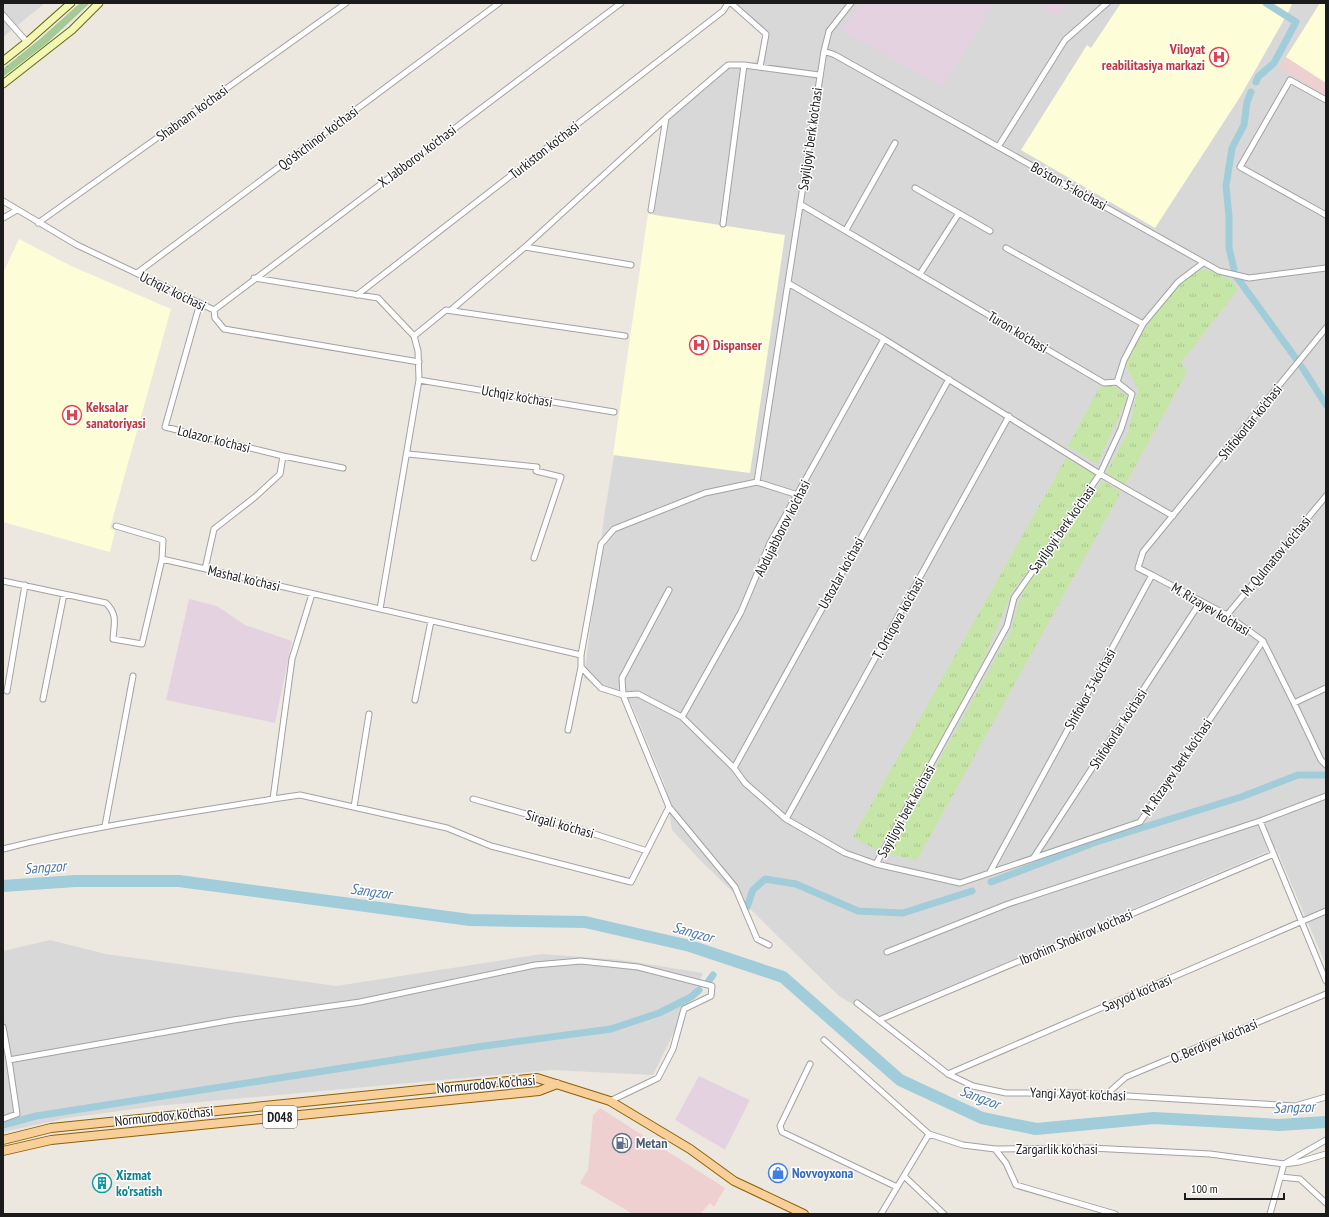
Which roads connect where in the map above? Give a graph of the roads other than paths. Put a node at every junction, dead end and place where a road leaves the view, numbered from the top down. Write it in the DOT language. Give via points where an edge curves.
graph roads {
  1 [pos="71,3"];
  2 [pos="99,3"];
  3 [pos="346,3"];
  4 [pos="499,3"];
  5 [pos="621,3"];
  6 [pos="729,3"];
  7 [pos="851,3"];
  8 [pos="1107,3"];
  9 [pos="3,15"];
  10 [pos="27,42"];
  11 [pos="824,51"];
  12 [pos="3,61"];
  13 [pos="744,65"];
  14 [pos="760,67"];
  15 [pos="819,75"];
  16 [pos="3,84"];
  17 [pos="1326,100"];
  18 [pos="666,118"];
  19 [pos="895,143"];
  20 [pos="998,147"];
  21 [pos="915,188"];
  22 [pos="3,201"];
  23 [pos="800,204"];
  24 [pos="17,210"];
  25 [pos="651,210"];
  26 [pos="958,213"];
  27 [pos="1326,215"];
  28 [pos="3,218"];
  29 [pos="38,223"];
  30 [pos="723,224"];
  31 [pos="846,230"];
  32 [pos="990,231"];
  33 [pos="525,246"];
  34 [pos="1006,248"];
  35 [pos="1203,263"];
  36 [pos="631,265"];
  37 [pos="1326,268"];
  38 [pos="137,273"];
  39 [pos="920,274"];
  40 [pos="254,278"];
  41 [pos="788,283"];
  42 [pos="357,295"];
  43 [pos="200,303"];
  44 [pos="214,310"];
  45 [pos="451,310"];
  46 [pos="1143,324"];
  47 [pos="1326,328"];
  48 [pos="414,336"];
  49 [pos="625,336"];
  50 [pos="884,339"];
  51 [pos="419,362"];
  52 [pos="949,379"];
  53 [pos="419,380"];
  54 [pos="1117,382"];
  55 [pos="614,412"];
  56 [pos="1009,416"];
  57 [pos="408,454"];
  58 [pos="283,456"];
  59 [pos="344,468"];
  60 [pos="1100,474"];
  61 [pos="757,482"];
  62 [pos="798,495"];
  63 [pos="1326,496"];
  64 [pos="1173,516"];
  65 [pos="116,526"];
  66 [pos="534,558"];
  67 [pos="162,559"];
  68 [pos="206,569"];
  69 [pos="1152,575"];
  70 [pos="3,580"];
  71 [pos="25,585"];
  72 [pos="669,590"];
  73 [pos="64,594"];
  74 [pos="312,594"];
  75 [pos="1201,601"];
  76 [pos="380,609"];
  77 [pos="1227,615"];
  78 [pos="431,621"];
  79 [pos="1263,641"];
  80 [pos="581,655"];
  81 [pos="581,667"];
  82 [pos="133,676"];
  83 [pos="1326,688"];
  84 [pos="7,691"];
  85 [pos="623,696"];
  86 [pos="43,699"];
  87 [pos="415,700"];
  88 [pos="1294,703"];
  89 [pos="369,714"];
  90 [pos="682,717"];
  91 [pos="568,730"];
  92 [pos="1326,765"];
  93 [pos="734,768"];
  94 [pos="1326,796"];
  95 [pos="273,799"];
  96 [pos="474,799"];
  97 [pos="354,807"];
  98 [pos="669,807"];
  99 [pos="786,819"];
  100 [pos="1260,821"];
  101 [pos="105,826"];
  102 [pos="3,849"];
  103 [pos="647,851"];
  104 [pos="1274,854"];
  105 [pos="1034,857"];
  106 [pos="876,864"];
  107 [pos="990,872"];
  108 [pos="1326,911"];
  109 [pos="1302,922"];
  110 [pos="769,945"];
  111 [pos="887,952"];
  112 [pos="1326,980"];
  113 [pos="1326,994"];
  114 [pos="856,1003"];
  115 [pos="879,1020"];
  116 [pos="3,1027"];
  117 [pos="824,1040"];
  118 [pos="9,1060"];
  119 [pos="810,1064"];
  120 [pos="948,1074"];
  121 [pos="557,1084"];
  122 [pos="1107,1094"];
  123 [pos="1326,1097"];
  124 [pos="610,1101"];
  125 [pos="3,1119"];
  126 [pos="929,1134"];
  127 [pos="3,1140"];
  128 [pos="1326,1140"];
  129 [pos="995,1149"];
  130 [pos="3,1151"];
  131 [pos="1326,1154"];
  132 [pos="1284,1164"];
  133 [pos="904,1176"];
  134 [pos="1281,1177"];
  135 [pos="897,1187"];
  136 [pos="1326,1203"];
  137 [pos="804,1214"];
  138 [pos="881,1214"];
  139 [pos="944,1214"];
  140 [pos="1115,1214"];
  141 [pos="1270,1214"];
  1 -- 10 [label="main road"];
  2 -- 16 [label="main road" via="72,30"];
  3 -- 29 [label="street, Shabnam ko'chasi"];
  4 -- 38 [label="street, Qo'shchinor ko'chasi"];
  5 -- 40 [label="street, X. Jabborov ko'chasi"];
  6 -- 14 [label="street" via="766,34"];
  6 -- 42 [label="street, Turkiston ko'chasi" via="723,11"];
  7 -- 11 [label="street, Sayiljoyi berk ko'chasi" via="829,31"];
  8 -- 20 [label="street" via="1065,40"];
  9 -- 10 [label="street"];
  10 -- 12 [label="main road"];
  11 -- 15 [label="street, Sayiljoyi berk ko'chasi"];
  11 -- 20 [label="street, Bo'ston 5-ko'chasi"];
  13 -- 14 [label="street"];
  13 -- 18 [label="street" via="728,65"];
  13 -- 30 [label="street"];
  14 -- 15 [label="street"];
  15 -- 23 [label="street, Sayiljoyi berk ko'chasi"];
  17 -- 27 [label="street" via="1290,80 1240,167"];
  18 -- 25 [label="street"];
  18 -- 33 [label="street"];
  19 -- 31 [label="street"];
  20 -- 35 [label="street, Bo'ston 5-ko'chasi"];
  21 -- 26 [label="street"];
  22 -- 24 [label="street, Uchqiz ko'chasi"];
  23 -- 31 [label="street, Turon ko'chasi"];
  23 -- 41 [label="street, Sayiljoyi berk ko'chasi"];
  24 -- 28 [label="street"];
  24 -- 29 [label="street, Uchqiz ko'chasi"];
  26 -- 32 [label="street"];
  26 -- 39 [label="street"];
  29 -- 38 [label="street, Uchqiz ko'chasi" via="77,245"];
  31 -- 39 [label="street, Turon ko'chasi"];
  33 -- 36 [label="street"];
  33 -- 45 [label="street"];
  34 -- 46 [label="street"];
  35 -- 37 [label="street, Bo'ston 5-ko'chasi" via="1249,278"];
  35 -- 46 [label="street" via="1178,282"];
  38 -- 43 [label="street, Uchqiz ko'chasi"];
  39 -- 54 [label="street, Turon ko'chasi" via="1104,383"];
  40 -- 42 [label="street"];
  40 -- 44 [label="street, X. Jabborov ko'chasi"];
  41 -- 50 [label="street, Sayiljoyi berk ko'chasi"];
  41 -- 61 [label="street, Sayiljoyi berk ko'chasi"];
  42 -- 48 [label="street" via="378,298"];
  43 -- 44 [label="street, Uchqiz ko'chasi"];
  43 -- 58 [label="street, Lolazor ko'chasi" via="164,427"];
  44 -- 51 [label="street, Uchqiz ko'chasi" via="215,318 224,329"];
  45 -- 48 [label="street" via="446,310"];
  45 -- 49 [label="street"];
  46 -- 54 [label="street" via="1124,360"];
  47 -- 64 [label="street, Shifokorlar ko'chasi"];
  48 -- 51 [label="street"];
  50 -- 52 [label="street, Sayiljoyi berk ko'chasi"];
  50 -- 62 [label="street, Abdujabborov ko'chasi"];
  51 -- 53 [label="street"];
  52 -- 56 [label="street, Sayiljoyi berk ko'chasi"];
  52 -- 93 [label="street, Ustozlar ko'chasi"];
  53 -- 55 [label="street, Uchqiz ko'chasi"];
  53 -- 57 [label="street"];
  54 -- 60 [label="street" via="1132,394 1121,429"];
  56 -- 60 [label="street, Sayiljoyi berk ko'chasi"];
  56 -- 99 [label="street, T. Ortiqova ko'chasi"];
  57 -- 66 [label="street" via="537,467 536,472 561,477"];
  57 -- 76 [label="street"];
  58 -- 59 [label="street, Lolazor ko'chasi"];
  58 -- 68 [label="street" via="280,474 214,529"];
  60 -- 64 [label="street"];
  60 -- 106 [label="street, Sayiljoyi berk ko'chasi" via="1014,598 1007,626"];
  61 -- 62 [label="street"];
  61 -- 80 [label="street" via="705,493 614,529 600,544"];
  62 -- 90 [label="street, Abdujabborov ko'chasi" via="770,543 741,612"];
  63 -- 77 [label="street, M. Qulmatov ko'chasi"];
  64 -- 69 [label="street" via="1143,552 1138,568"];
  65 -- 67 [label="street" via="163,540"];
  67 -- 68 [label="street, Mashal ko'chasi"];
  67 -- 73 [label="street" via="142,644 113,639 115,618 106,603"];
  68 -- 74 [label="street, Mashal ko'chasi"];
  69 -- 75 [label="street, M. Rizayev ko'chasi"];
  69 -- 107 [label="street, Shifokor 3-ko'chasi"];
  70 -- 71 [label="street"];
  71 -- 73 [label="street"];
  71 -- 84 [label="street"];
  72 -- 85 [label="street" via="622,678"];
  73 -- 86 [label="street"];
  74 -- 76 [label="street, Mashal ko'chasi"];
  74 -- 95 [label="street" via="292,659"];
  75 -- 77 [label="street, M. Rizayev ko'chasi"];
  75 -- 105 [label="street, Shifokorlar ko'chasi"];
  76 -- 78 [label="street, Mashal ko'chasi"];
  77 -- 79 [label="street, M. Rizayev ko'chasi"];
  78 -- 80 [label="street, Mashal ko'chasi"];
  78 -- 87 [label="street"];
  79 -- 88 [label="street, M. Rizayev ko'chasi"];
  79 -- 105 [label="street, M. Rizayev berk ko'chasi" via="1140,822"];
  80 -- 81 [label="street"];
  81 -- 85 [label="street, M. Rizayev berk ko'chasi" via="601,688"];
  81 -- 91 [label="street"];
  82 -- 101 [label="street"];
  83 -- 88 [label="street"];
  85 -- 90 [label="street, M. Rizayev berk ko'chasi" via="638,694"];
  85 -- 98 [label="street"];
  88 -- 92 [label="street, M. Rizayev ko'chasi" via="1321,760"];
  89 -- 97 [label="street"];
  90 -- 93 [label="street, M. Rizayev berk ko'chasi"];
  93 -- 99 [label="street, M. Rizayev berk ko'chasi" via="745,783"];
  94 -- 100 [label="street"];
  95 -- 97 [label="street" via="300,795"];
  95 -- 101 [label="street"];
  96 -- 103 [label="street, Sirgali ko'chasi"];
  97 -- 103 [label="street" via="447,828 491,846 631,882"];
  98 -- 103 [label="street"];
  98 -- 110 [label="street" via="735,887 757,939"];
  99 -- 106 [label="street, M. Rizayev berk ko'chasi" via="845,853"];
  100 -- 104 [label="street"];
  100 -- 111 [label="street" via="1008,904"];
  101 -- 102 [label="street"];
  104 -- 109 [label="street"];
  104 -- 115 [label="street, Ibrohim Shokirov ko'chasi"];
  105 -- 107 [label="street, M. Rizayev berk ko'chasi"];
  106 -- 107 [label="street, M. Rizayev berk ko'chasi" via="960,883"];
  108 -- 109 [label="street, Sayyod ko'chasi"];
  109 -- 112 [label="street"];
  109 -- 120 [label="street, Sayyod ko'chasi"];
  113 -- 122 [label="street, O. Berdiyev ko'chasi" via="1126,1077"];
  114 -- 115 [label="street, Yangi Xayot ko'chasi"];
  115 -- 120 [label="street, Yangi Xayot ko'chasi"];
  116 -- 118 [label="street"];
  117 -- 126 [label="street, Zargarlik ko'chasi"];
  118 -- 124 [label="street" via="233,1020 360,1002 543,964 580,961 638,967 712,986 711,996 684,1009 673,1049 658,1078"];
  118 -- 125 [label="street" via="18,1114"];
  119 -- 135 [label="street" via="780,1126 782,1132"];
  120 -- 122 [label="street, Yangi Xayot ko'chasi" via="973,1086 1006,1093"];
  121 -- 124 [label="main road, D048"];
  121 -- 127 [label="main road, Normurodov ko'chasi / D048" via="537,1078 51,1128"];
  121 -- 130 [label="main road, Normurodov ko'chasi / D048" via="539,1091 51,1140"];
  122 -- 123 [label="street, Yangi Xayot ko'chasi" via="1295,1106"];
  124 -- 137 [label="main road, D048" via="690,1149 734,1181"];
  126 -- 129 [label="street, Zargarlik ko'chasi" via="963,1145"];
  126 -- 133 [label="street"];
  128 -- 132 [label="street"];
  129 -- 132 [label="street, Zargarlik ko'chasi" via="1091,1148 1178,1152"];
  129 -- 140 [label="street" via="1006,1163 1016,1185"];
  131 -- 132 [label="street, Zargarlik ko'chasi"];
  132 -- 134 [label="street"];
  133 -- 135 [label="street"];
  133 -- 139 [label="street"];
  134 -- 136 [label="street" via="1300,1179"];
  134 -- 141 [label="street"];
  135 -- 138 [label="street"];
}
